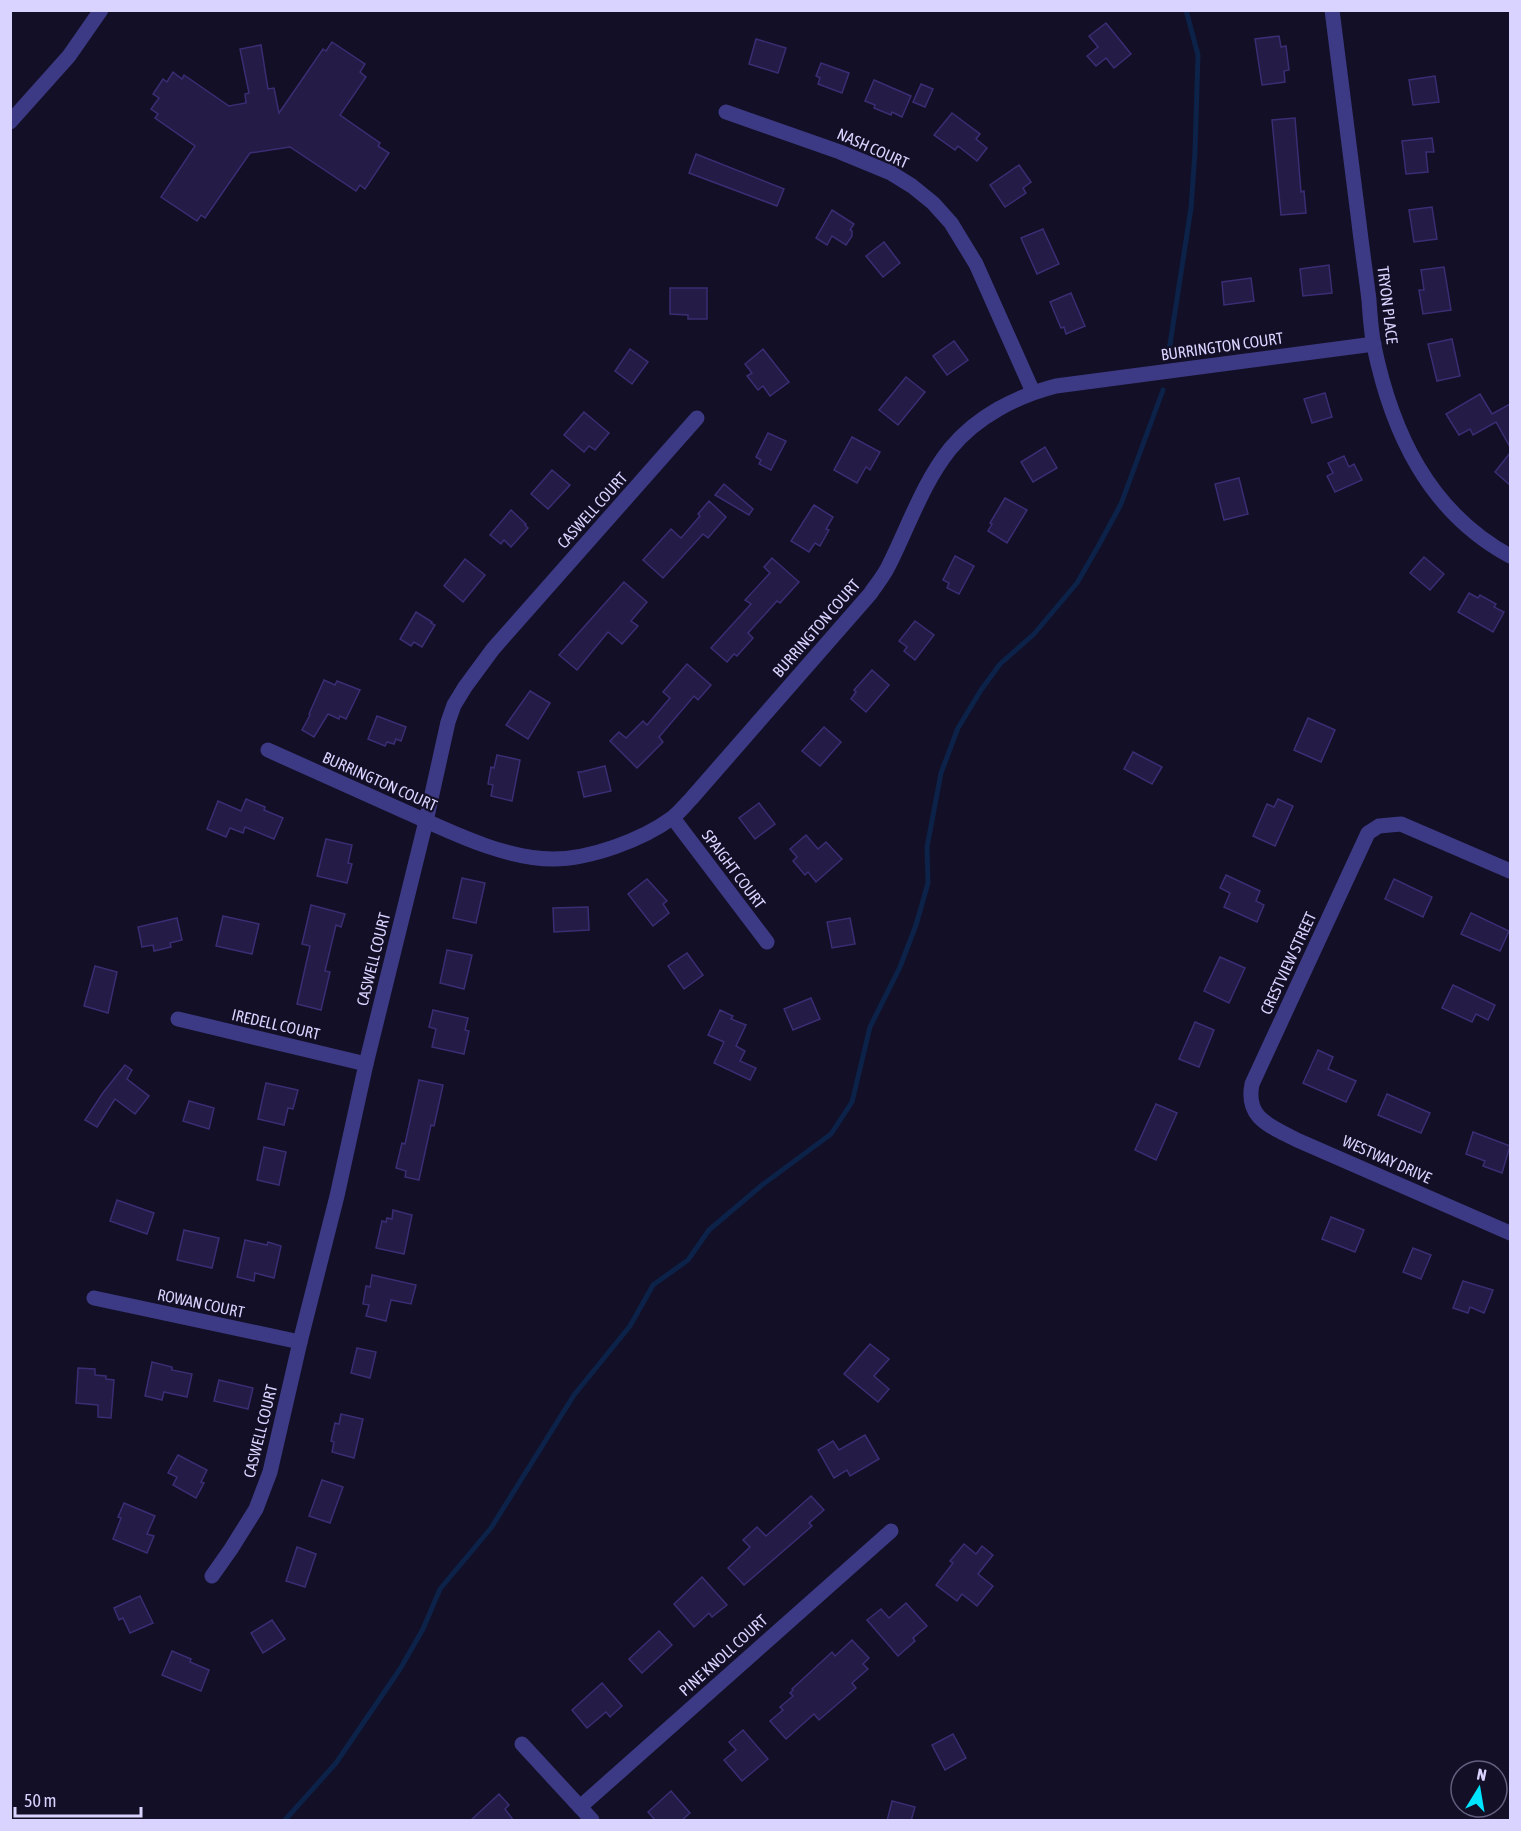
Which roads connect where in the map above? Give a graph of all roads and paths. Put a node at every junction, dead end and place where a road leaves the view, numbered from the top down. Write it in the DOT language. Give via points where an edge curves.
graph roads {
  1 [pos="101,10"];
  2 [pos="1332,10"];
  3 [pos="726,112"];
  4 [pos="10,122"];
  5 [pos="1374,344"];
  6 [pos="1033,392"];
  7 [pos="697,418"];
  8 [pos="1510,556"];
  9 [pos="268,750"];
  10 [pos="673,818"];
  11 [pos="426,821"];
  12 [pos="1510,871"];
  13 [pos="767,942"];
  14 [pos="178,1019"];
  15 [pos="366,1064"];
  16 [pos="1253,1111"];
  17 [pos="1510,1233"];
  18 [pos="94,1298"];
  19 [pos="300,1342"];
  20 [pos="891,1530"];
  21 [pos="212,1576"];
  22 [pos="522,1744"];
  23 [pos="580,1807"];
  24 [pos="592,1821"];
  1 -- 4 [label="street" via="69,56"];
  2 -- 5 [label="street, TRYON PLACE"];
  3 -- 6 [label="street, NASH COURT" via="891,173 933,203 951,223 976,264"];
  5 -- 6 [label="street, BURRINGTON COURT"];
  5 -- 8 [label="street, TRYON PLACE" via="1387,399 1419,471 1465,524"];
  6 -- 10 [label="street, BURRINGTON COURT" via="985,418 951,448 925,488 887,569 870,594"];
  7 -- 11 [label="street, CASWELL COURT" via="493,649 465,687 448,722"];
  9 -- 11 [label="street, BURRINGTON COURT"];
  10 -- 11 [label="street, BURRINGTON COURT" via="641,836 598,852 552,859 483,845"];
  10 -- 13 [label="street, SPAIGHT COURT"];
  11 -- 15 [label="street, CASWELL COURT"];
  12 -- 16 [label="street, CRESTVIEW STREET" via="1401,824 1379,826 1368,833 1252,1084"];
  14 -- 15 [label="street, IREDELL COURT"];
  15 -- 19 [label="street, CASWELL COURT"];
  16 -- 17 [label="street, WESTWAY DRIVE" via="1297,1140"];
  18 -- 19 [label="street, ROWAN COURT"];
  19 -- 21 [label="street, CASWELL COURT" via="264,1491"];
  20 -- 23 [label="street, PINE KNOLL COURT"];
  22 -- 23 [label="street"];
  23 -- 24 [label="street"];
}
